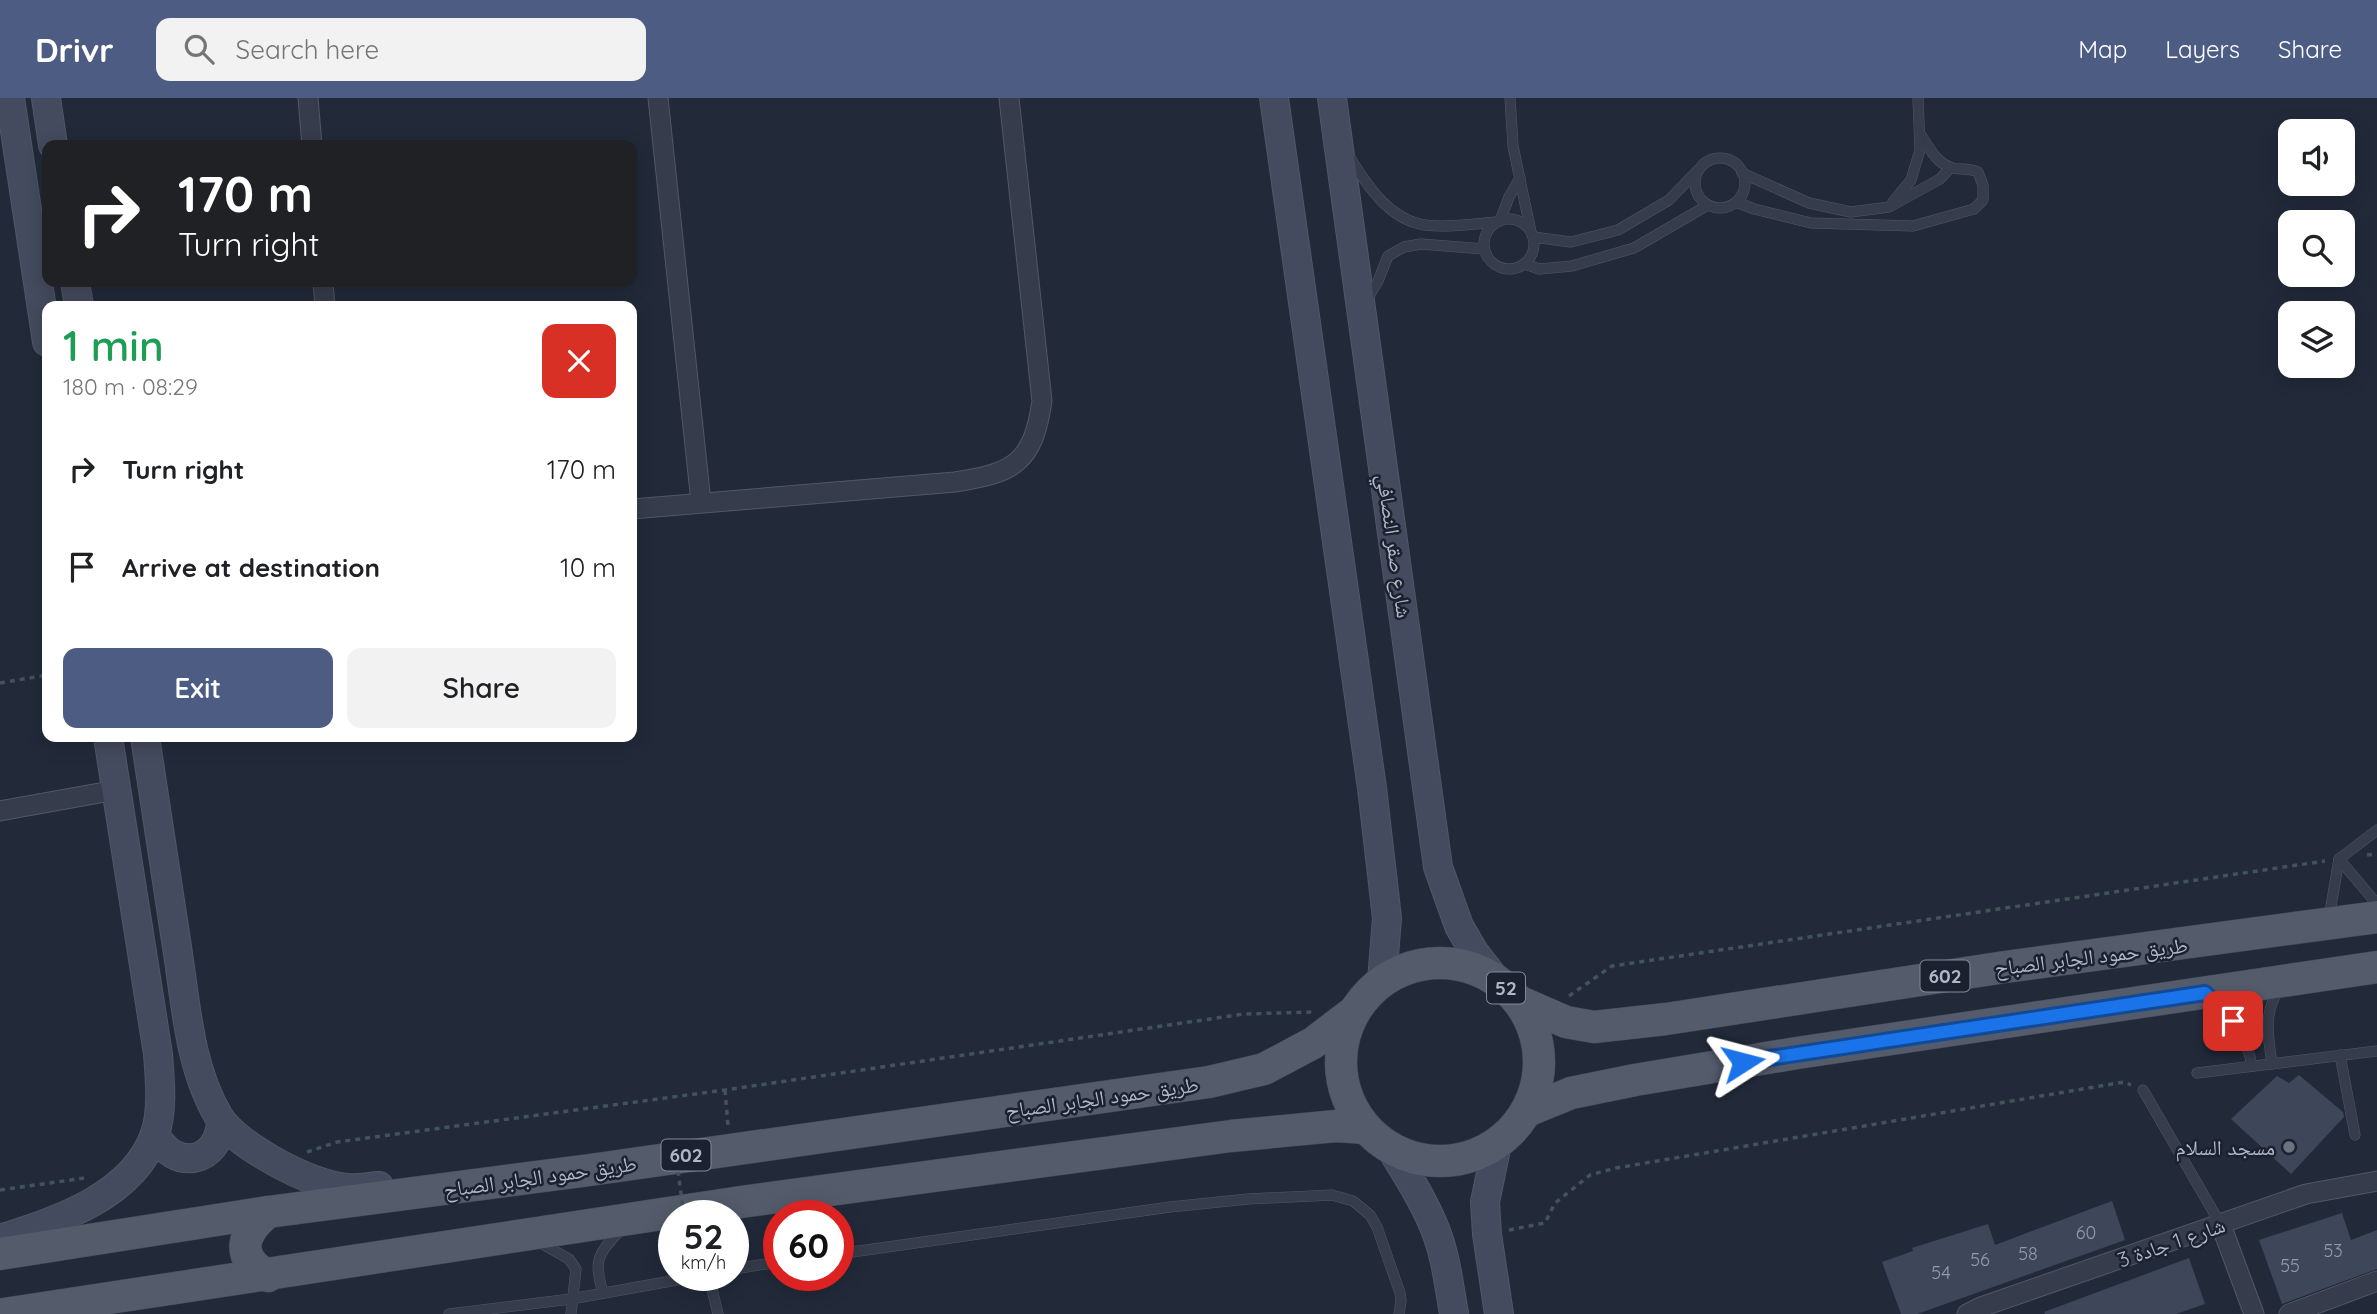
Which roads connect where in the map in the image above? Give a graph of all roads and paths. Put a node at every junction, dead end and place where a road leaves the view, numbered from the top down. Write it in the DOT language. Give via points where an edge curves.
graph roads {
  1 [pos="10,98"];
  2 [pos="46,98"];
  3 [pos="308,98"];
  4 [pos="658,98"];
  5 [pos="1009,98"];
  6 [pos="1274,98"];
  7 [pos="1332,98"];
  8 [pos="1510,98"];
  9 [pos="1918,98"];
  10 [pos="1920,134"];
  11 [pos="52,140"];
  12 [pos="312,140"];
  13 [pos="1339,148"];
  14 [pos="1950,168"];
  15 [pos="1698,170"];
  16 [pos="1742,173"];
  17 [pos="1520,178"];
  18 [pos="1736,202"];
  19 [pos="1708,205"];
  20 [pos="1889,207"];
  21 [pos="1498,221"];
  22 [pos="1532,236"];
  23 [pos="1484,249"];
  24 [pos="1525,264"];
  25 [pos="1363,308"];
  26 [pos="42,309"];
  27 [pos="701,502"];
  28 [pos="637,508"];
  29 [pos="42,676"];
  30 [pos="0,683"];
  31 [pos="109,742"];
  32 [pos="146,742"];
  33 [pos="116,790"];
  34 [pos="0,811"];
  35 [pos="2377,830"];
  36 [pos="2377,854"];
  37 [pos="2340,859"];
  38 [pos="2377,904"];
  39 [pos="2377,917"];
  40 [pos="2327,925"];
  41 [pos="2377,967"];
  42 [pos="1382,981"];
  43 [pos="2285,981"];
  44 [pos="2205,993"];
  45 [pos="1520,998"];
  46 [pos="1355,1011"];
  47 [pos="2377,1051"];
  48 [pos="2340,1055"];
  49 [pos="2272,1064"];
  50 [pos="2252,1066"];
  51 [pos="2197,1073"];
  52 [pos="725,1090"];
  53 [pos="2143,1090"];
  54 [pos="1527,1111"];
  55 [pos="221,1121"];
  56 [pos="1366,1128"];
  57 [pos="155,1134"];
  58 [pos="2356,1135"];
  59 [pos="674,1141"];
  60 [pos="1497,1144"];
  61 [pos="732,1148"];
  62 [pos="1391,1149"];
  63 [pos="275,1163"];
  64 [pos="590,1170"];
  65 [pos="91,1177"];
  66 [pos="2377,1181"];
  67 [pos="0,1190"];
  68 [pos="682,1200"];
  69 [pos="749,1201"];
  70 [pos="268,1212"];
  71 [pos="658,1215"];
  72 [pos="629,1220"];
  73 [pos="2221,1225"];
  74 [pos="1487,1234"];
  75 [pos="527,1236"];
  76 [pos="0,1239"];
  77 [pos="854,1252"];
  78 [pos="0,1254"];
  79 [pos="268,1276"];
  80 [pos="2377,1282"];
  81 [pos="658,1283"];
  82 [pos="713,1291"];
  83 [pos="603,1293"];
  84 [pos="572,1299"];
  85 [pos="2310,1311"];
  86 [pos="4,1314"];
  87 [pos="449,1314"];
  88 [pos="571,1314"];
  89 [pos="718,1314"];
  90 [pos="1399,1314"];
  91 [pos="1454,1314"];
  92 [pos="1499,1314"];
  93 [pos="1967,1314"];
  94 [pos="2254,1314"];
  95 [pos="2289,1314"];
  1 -- 26 [label="main road"];
  2 -- 11 [label="main road"];
  3 -- 12 [label="street"];
  4 -- 27 [label="street"];
  5 -- 27 [label="street" via="1042,401 1038,431 1027,452 1006,470 955,482"];
  6 -- 42 [label="main road" via="1372,788 1387,918"];
  7 -- 13 [label="main road, شارع صقر النصافي"];
  8 -- 17 [label="lane"];
  9 -- 10 [label="lane"];
  10 -- 14 [label="lane"];
  10 -- 20 [label="lane" via="1911,180"];
  13 -- 21 [label="lane" via="1388,208 1405,218 1422,225 1446,226"];
  13 -- 25 [label="main road, شارع صقر النصافي"];
  14 -- 18 [label="lane" via="1978,172 1983,200 1974,209 1913,226 1811,223"];
  14 -- 20 [label="lane" via="1940,179"];
  15 -- 16 [label="lane" via="1710,160 1725,159"];
  15 -- 19 [label="lane" via="1697,193"];
  15 -- 22 [label="lane" via="1669,200 1618,230 1571,242"];
  16 -- 18 [label="lane" via="1744,189"];
  16 -- 20 [label="lane" via="1809,203 1851,212"];
  17 -- 21 [label="lane"];
  17 -- 22 [label="lane"];
  18 -- 19 [label="lane" via="1722,208"];
  19 -- 24 [label="lane" via="1634,248 1572,266 1539,269"];
  21 -- 22 [label="lane" via="1516,220"];
  21 -- 23 [label="lane" via="1488,231"];
  22 -- 24 [label="lane" via="1534,251"];
  23 -- 24 [label="lane" via="1503,269"];
  23 -- 25 [label="lane" via="1404,247 1388,256"];
  25 -- 45 [label="main road, شارع صقر النصافي" via="1438,867 1459,926 1474,952"];
  27 -- 28 [label="street"];
  29 -- 30 [label="path"];
  31 -- 33 [label="main road"];
  32 -- 55 [label="main road" via="197,1068"];
  33 -- 34 [label="street"];
  33 -- 57 [label="main road" via="158,1054 161,1091"];
  35 -- 37 [label="lane"];
  36 -- 37 [label="path"];
  37 -- 38 [label="lane"];
  37 -- 40 [label="lane"];
  37 -- 45 [label="path" via="1612,966"];
  39 -- 40 [label="main road, طريق حمود الجابر الصباح / 602"];
  40 -- 45 [label="main road, طريق حمود الجابر الصباح / 602" via="1594,1027 1566,1022"];
  41 -- 43 [label="main road"];
  42 -- 45 [label="main road, 52" via="1409,967 1439,962 1469,967"];
  42 -- 46 [label="main road, 52"];
  43 -- 44 [label="main road"];
  43 -- 49 [label="lane" via="2267,1019"];
  44 -- 50 [label="lane" via="2240,1030"];
  44 -- 54 [label="main road" via="1635,1080 1571,1093"];
  45 -- 54 [label="main road, 52" via="1539,1054 1537,1083"];
  46 -- 52 [label="path" via="1244,1014"];
  46 -- 56 [label="main road, 52" via="1343,1040 1341,1071 1349,1102"];
  46 -- 61 [label="main road, طريق حمود الجابر الصباح / 602" via="1313,1043 1264,1069 1209,1082"];
  47 -- 48 [label="lane"];
  48 -- 49 [label="lane"];
  48 -- 58 [label="lane"];
  49 -- 50 [label="lane"];
  50 -- 51 [label="lane"];
  52 -- 61 [label="path"];
  52 -- 63 [label="path" via="337,1142"];
  53 -- 73 [label="lane"];
  53 -- 74 [label="path" via="2124,1082 1616,1168 1590,1175 1555,1203 1545,1223"];
  54 -- 60 [label="main road, 52"];
  55 -- 57 [label="main road" via="217,1142 209,1151 189,1159 168,1152"];
  55 -- 63 [label="main road"];
  56 -- 62 [label="main road, 52"];
  56 -- 69 [label="main road" via="1336,1126 1231,1136"];
  57 -- 76 [label="main road" via="140,1162 115,1188 84,1207"];
  59 -- 68 [label="path, bridge"];
  60 -- 62 [label="main road, 52" via="1463,1159 1426,1161"];
  60 -- 74 [label="main road" via="1485,1202"];
  61 -- 64 [label="main road, طريق حمود الجابر الصباح / 602"];
  62 -- 91 [label="main road, 52" via="1437,1232"];
  63 -- 64 [label="main road" via="345,1188 483,1170"];
  64 -- 70 [label="main road, طريق حمود الجابر الصباح / 602"];
  65 -- 67 [label="path"];
  66 -- 73 [label="street, شارع 1 جادة 3" via="2306,1194"];
  70 -- 78 [label="main road, طريق حمود الجابر الصباح / 602"];
  70 -- 79 [label="main road" via="254,1223 245,1247 248,1259"];
  71 -- 72 [label="main road"];
  72 -- 75 [label="main road"];
  72 -- 83 [label="lane" via="601,1251 597,1265"];
  73 -- 93 [label="street, شارع 1 جادة 3"];
  73 -- 94 [label="street"];
  74 -- 92 [label="main road"];
  75 -- 79 [label="main road"];
  75 -- 84 [label="lane" via="569,1259 576,1269"];
  77 -- 90 [label="lane" via="1170,1207 1332,1195 1353,1201 1377,1227 1400,1293"];
  79 -- 86 [label="main road"];
  80 -- 85 [label="street"];
  81 -- 83 [label="lane"];
  82 -- 89 [label="lane"];
  83 -- 84 [label="lane"];
  84 -- 87 [label="lane"];
  84 -- 88 [label="lane"];
  85 -- 95 [label="street"];
}
